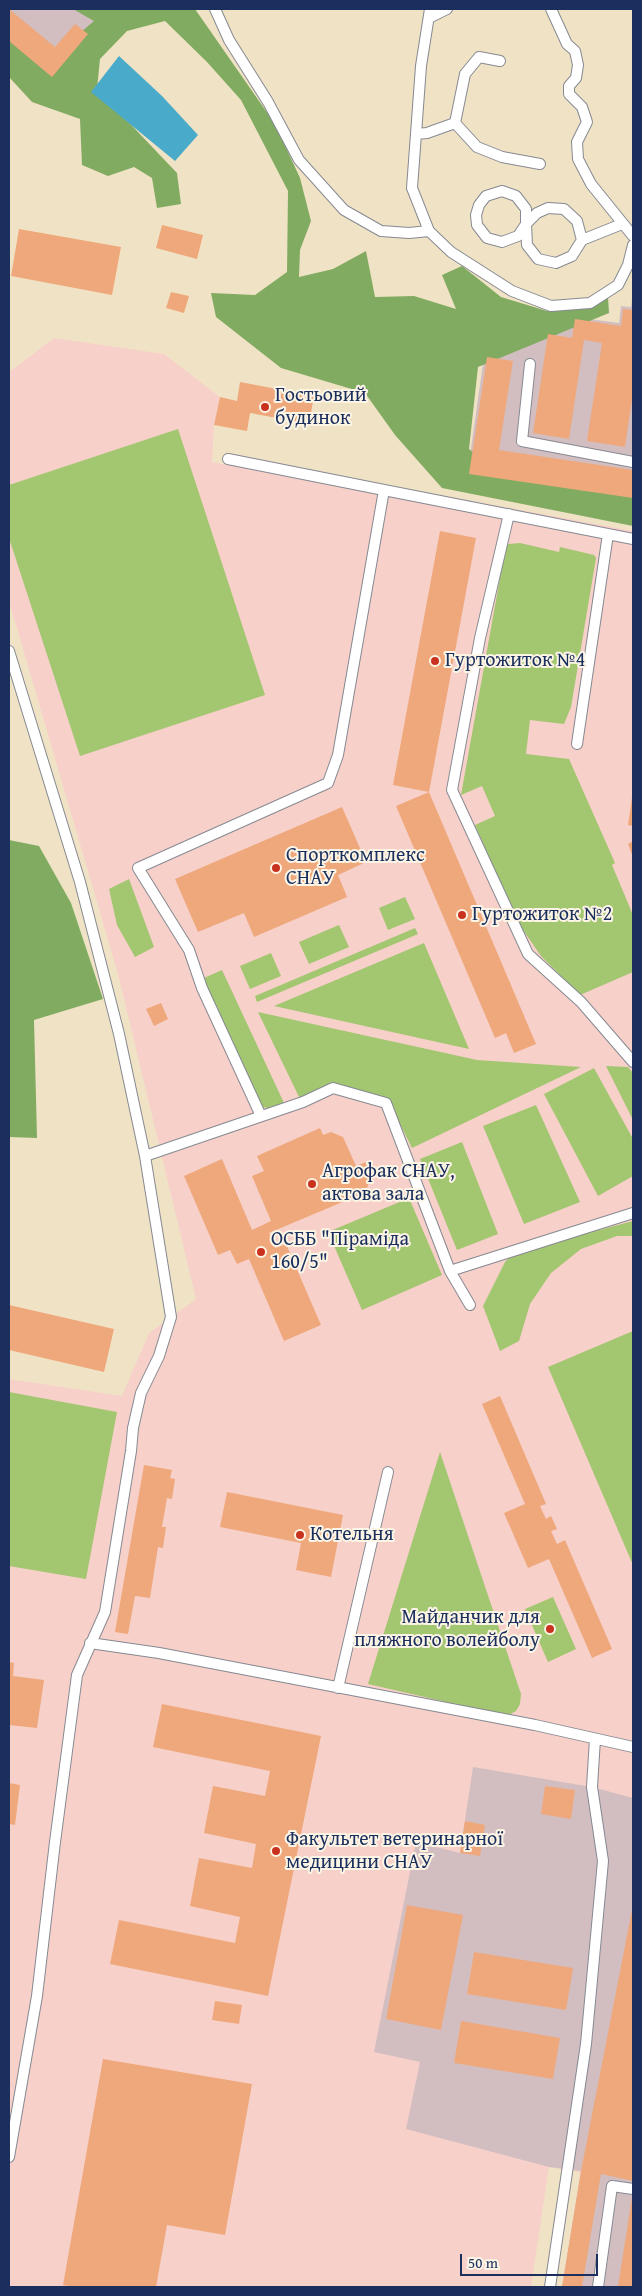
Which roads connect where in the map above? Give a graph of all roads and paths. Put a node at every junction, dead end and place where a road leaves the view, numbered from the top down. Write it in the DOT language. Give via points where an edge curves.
graph roads {
  1 [pos="215,9"];
  2 [pos="447,9"];
  3 [pos="551,9"];
  4 [pos="430,14"];
  5 [pos="500,61"];
  6 [pos="455,123"];
  7 [pos="416,134"];
  8 [pos="540,164"];
  9 [pos="526,224"];
  10 [pos="622,224"];
  11 [pos="429,231"];
  12 [pos="633,236"];
  13 [pos="582,240"];
  14 [pos="633,245"];
  15 [pos="530,364"];
  16 [pos="228,459"];
  17 [pos="633,462"];
  18 [pos="384,490"];
  19 [pos="509,514"];
  20 [pos="608,534"];
  21 [pos="633,539"];
  22 [pos="9,651"];
  23 [pos="576,744"];
  24 [pos="633,1062"];
  25 [pos="261,1116"];
  26 [pos="145,1156"];
  27 [pos="633,1213"];
  28 [pos="450,1271"];
  29 [pos="470,1305"];
  30 [pos="388,1472"];
  31 [pos="90,1643"];
  32 [pos="338,1688"];
  33 [pos="595,1739"];
  34 [pos="633,1747"];
  35 [pos="9,2157"];
  36 [pos="633,2189"];
  37 [pos="550,2287"];
  38 [pos="598,2287"];
  1 -- 11 [label="lane" via="229,40 299,160 338,205 381,231"];
  2 -- 4 [label="lane"];
  3 -- 10 [label="lane" via="567,44 576,51 576,78 569,86 569,94 582,107 587,122 577,142 578,159 591,184"];
  4 -- 7 [label="lane" via="421,66"];
  5 -- 6 [label="lane" via="479,57 464,74"];
  6 -- 7 [label="lane"];
  6 -- 8 [label="lane" via="477,147 502,157"];
  7 -- 11 [label="lane" via="412,188"];
  9 -- 9 [label="lane" via="518,236 502,242 487,238 477,225 479,204 486,196 502,191 516,196 526,209"];
  9 -- 13 [label="lane" via="548,208 564,209 578,221"];
  9 -- 13 [label="lane" via="527,245 538,259 556,263 572,256"];
  10 -- 12 [label="lane"];
  10 -- 13 [label="lane"];
  11 -- 14 [label="lane" via="452,252 512,291 551,306 590,302 618,285"];
  15 -- 17 [label="lane" via="522,441"];
  16 -- 18 [label="lane"];
  18 -- 19 [label="lane"];
  18 -- 25 [label="lane" via="338,755 328,783 138,868 189,950 202,988"];
  19 -- 20 [label="lane"];
  19 -- 24 [label="lane" via="480,638 452,790 528,954 582,1002"];
  20 -- 21 [label="lane"];
  20 -- 23 [label="lane"];
  22 -- 26 [label="lane" via="80,882 119,1034"];
  25 -- 26 [label="lane"];
  25 -- 28 [label="lane" via="333,1088 386,1103"];
  26 -- 31 [label="lane" via="171,1317 159,1356 141,1393 105,1612"];
  27 -- 28 [label="lane"];
  28 -- 29 [label="lane"];
  30 -- 32 [label="lane"];
  31 -- 32 [label="lane"];
  31 -- 35 [label="lane" via="77,1675 37,1996"];
  32 -- 33 [label="lane"];
  33 -- 34 [label="lane"];
  33 -- 37 [label="lane" via="592,1787 603,1861 586,2044"];
  36 -- 38 [label="lane" via="612,2186"];
}
